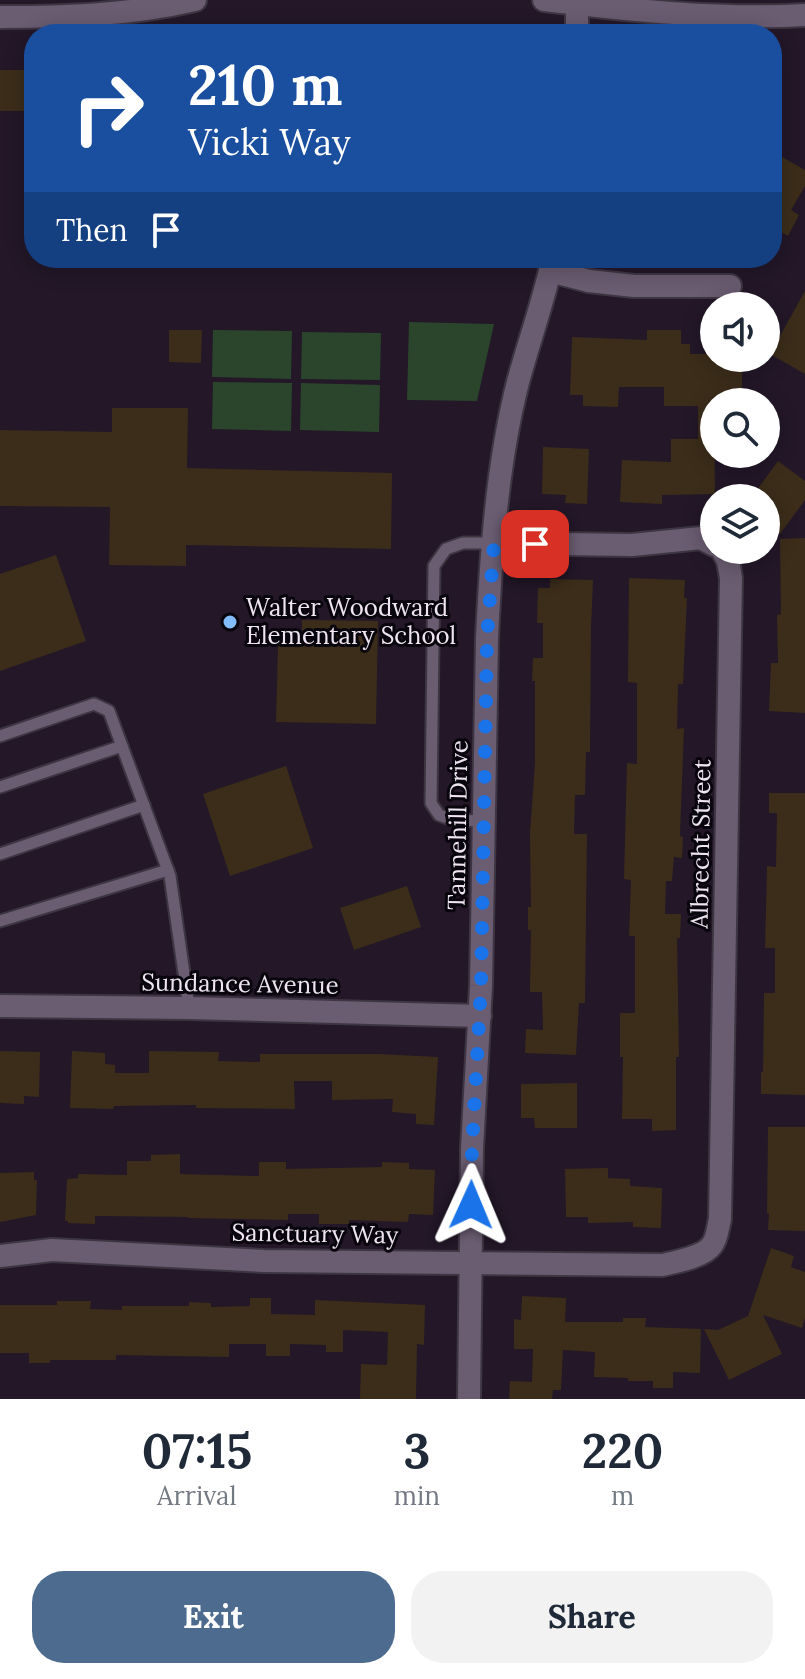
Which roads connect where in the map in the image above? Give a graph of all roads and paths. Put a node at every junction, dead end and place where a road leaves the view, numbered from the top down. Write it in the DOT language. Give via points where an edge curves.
graph roads {
  1 [pos="195,0"];
  2 [pos="544,0"];
  3 [pos="577,2"];
  4 [pos="87,8"];
  5 [pos="805,15"];
  6 [pos="0,17"];
  7 [pos="577,24"];
  8 [pos="550,268"];
  9 [pos="560,268"];
  10 [pos="730,286"];
  11 [pos="700,538"];
  12 [pos="494,543"];
  13 [pos="729,564"];
  14 [pos="0,736"];
  15 [pos="122,746"];
  16 [pos="0,787"];
  17 [pos="144,805"];
  18 [pos="483,821"];
  19 [pos="0,854"];
  20 [pos="168,870"];
  21 [pos="0,921"];
  22 [pos="0,1006"];
  23 [pos="189,1008"];
  24 [pos="480,1016"];
  25 [pos="722,1141"];
  26 [pos="0,1256"];
  27 [pos="469,1262"];
  28 [pos="469,1399"];
  1 -- 4 [label="street"];
  2 -- 3 [label="street"];
  3 -- 5 [label="street" via="748,16"];
  3 -- 7 [label="street"];
  4 -- 6 [label="street"];
  8 -- 12 [label="street, Tannehill Drive" via="502,461"];
  9 -- 10 [label="street" via="589,281 634,286"];
  11 -- 12 [label="street" via="632,545"];
  12 -- 18 [label="street, Tannehill Drive"];
  12 -- 18 [label="lane" via="446,549 434,566 431,803 439,815 453,820"];
  13 -- 25 [label="street, Albrecht Street"];
  14 -- 15 [label="lane" via="94,704 109,711"];
  15 -- 16 [label="lane"];
  15 -- 17 [label="lane"];
  17 -- 19 [label="lane"];
  17 -- 20 [label="lane"];
  18 -- 24 [label="street, Tannehill Drive"];
  20 -- 21 [label="lane"];
  20 -- 23 [label="lane"];
  22 -- 23 [label="street, Sundance Avenue"];
  23 -- 24 [label="street, Sundance Avenue"];
  24 -- 27 [label="street, Tannehill Drive"];
  25 -- 27 [label="street, Sanctuary Way" via="720,1219 712,1246 704,1252 662,1265"];
  26 -- 27 [label="street, Sanctuary Way" via="52,1250 264,1261"];
  27 -- 28 [label="street, Tannehill Drive"];
}
